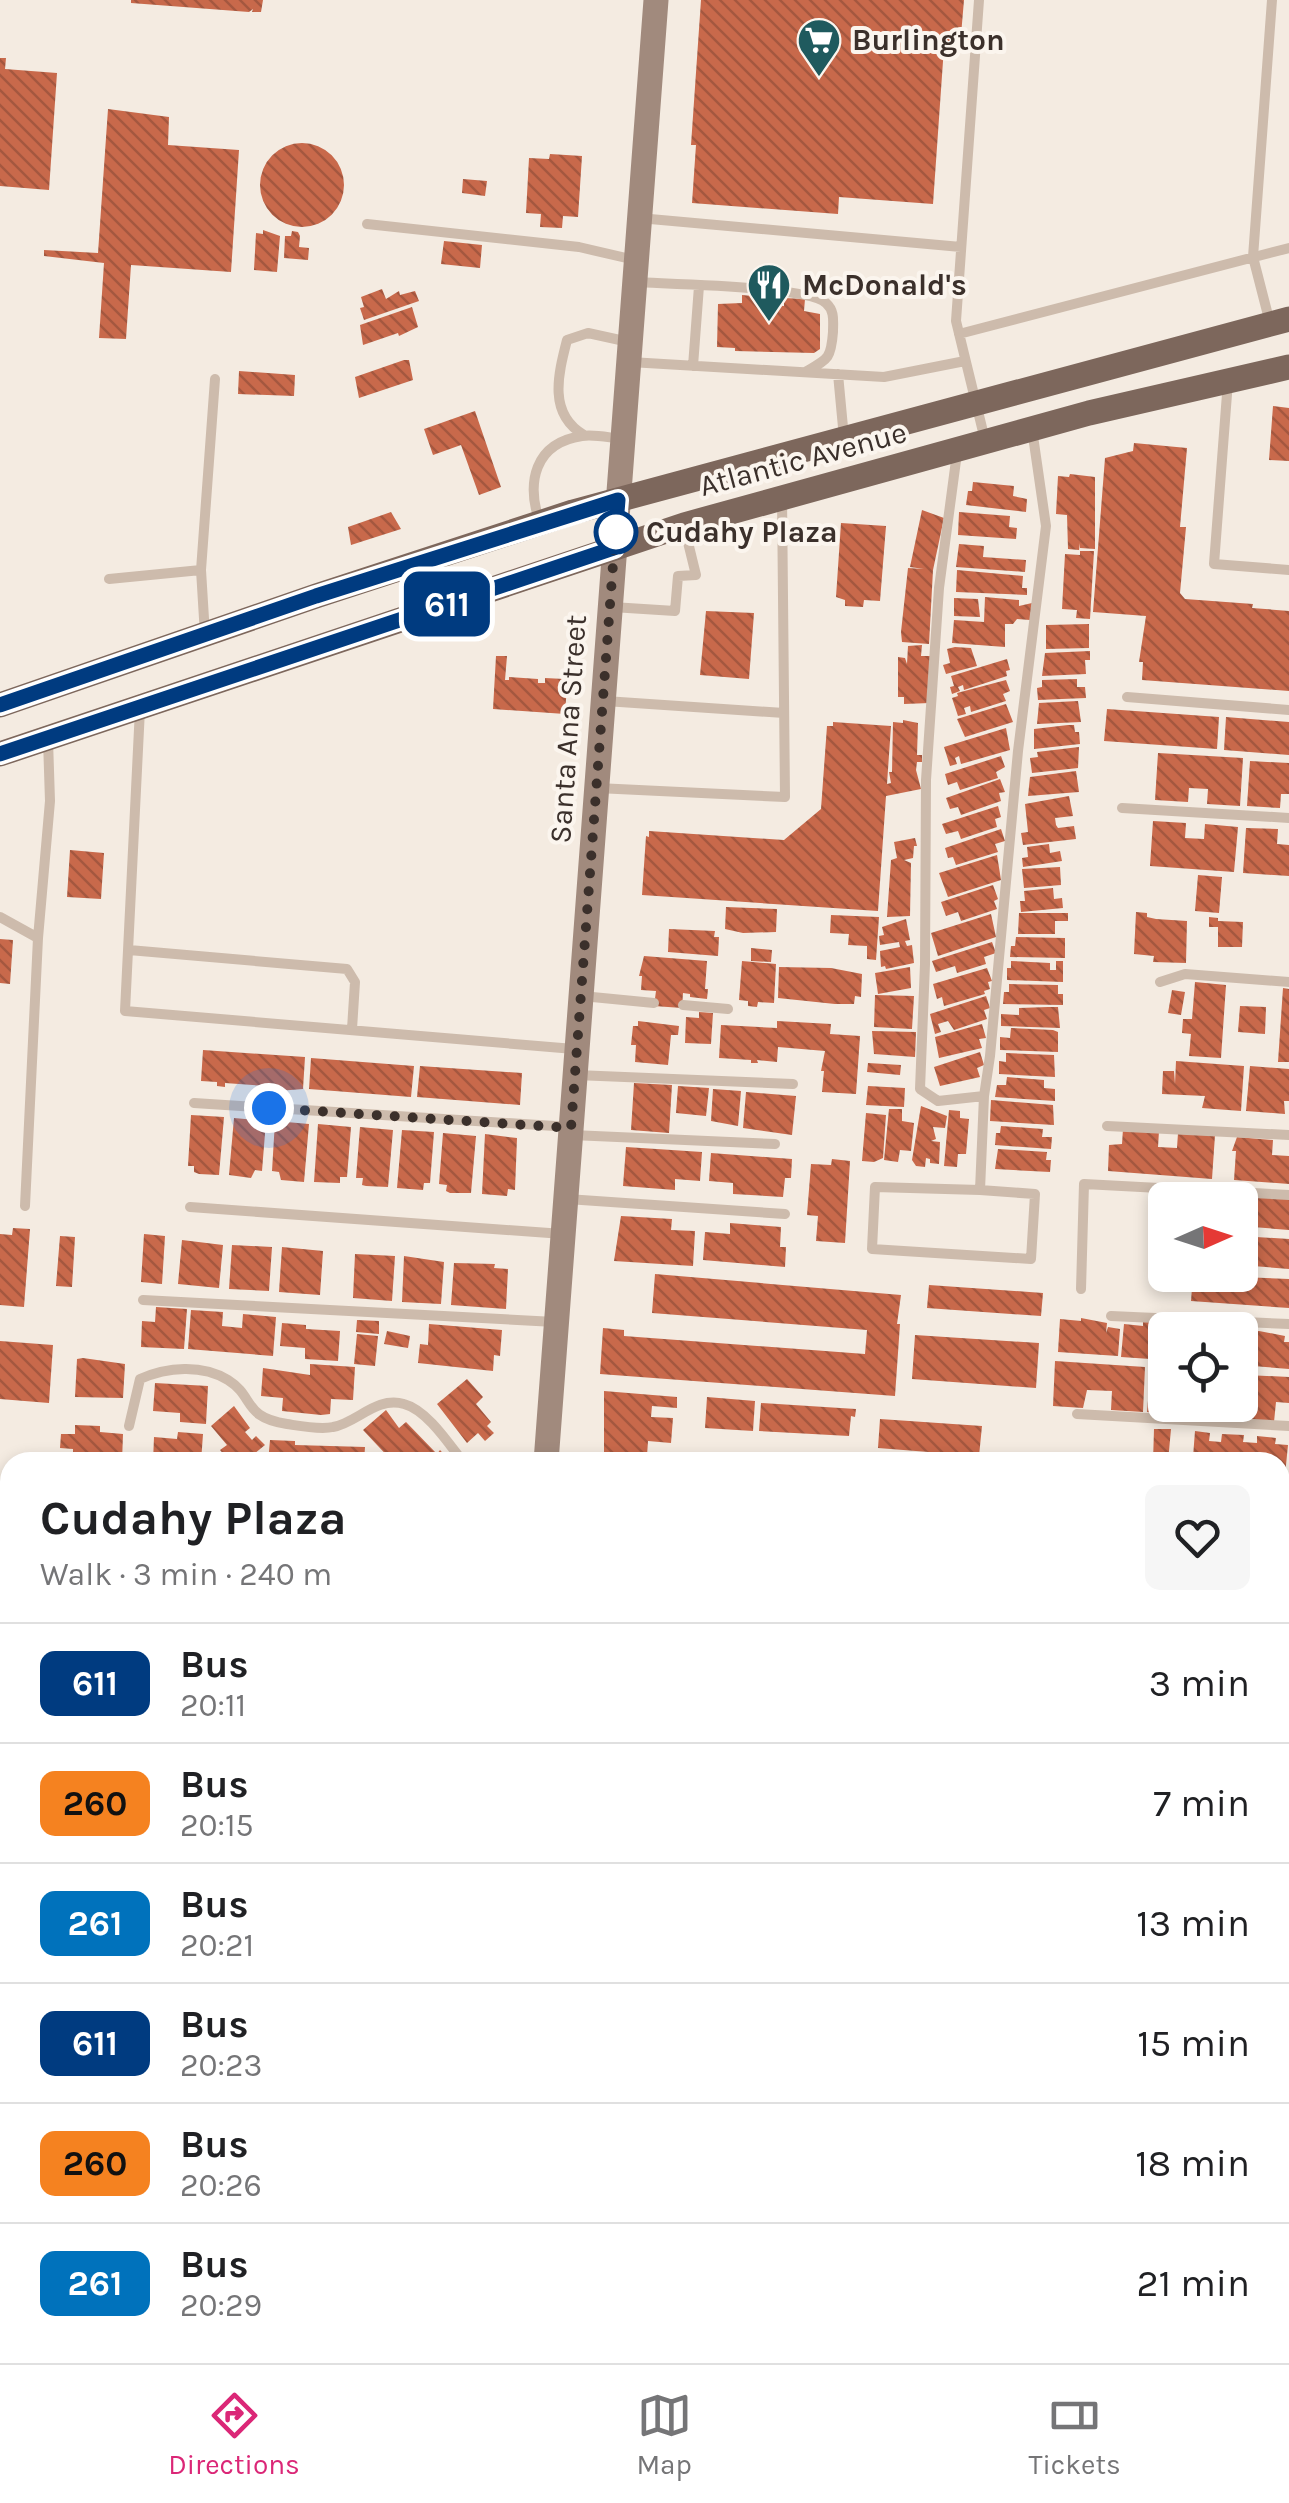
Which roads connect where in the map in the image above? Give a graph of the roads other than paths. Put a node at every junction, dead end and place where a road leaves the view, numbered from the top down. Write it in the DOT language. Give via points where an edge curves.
graph roads {
  1 [pos="656,0"];
  2 [pos="979,0"];
  3 [pos="1272,0"];
  4 [pos="639,218"];
  5 [pos="366,224"];
  6 [pos="961,247"];
  7 [pos="1289,248"];
  8 [pos="1252,256"];
  9 [pos="635,271"];
  10 [pos="698,286"];
  11 [pos="1279,322"];
  12 [pos="959,334"];
  13 [pos="629,352"];
  14 [pos="966,360"];
  15 [pos="694,366"];
  16 [pos="1289,367"];
  17 [pos="804,372"];
  18 [pos="838,374"];
  19 [pos="215,378"];
  20 [pos="1228,381"];
  21 [pos="976,403"];
  22 [pos="1032,429"];
  23 [pos="584,435"];
  24 [pos="844,438"];
  25 [pos="623,439"];
  26 [pos="986,443"];
  27 [pos="957,452"];
  28 [pos="782,497"];
  29 [pos="618,500"];
  30 [pos="540,524"];
  31 [pos="684,525"];
  32 [pos="614,548"];
  33 [pos="201,570"];
  34 [pos="1289,570"];
  35 [pos="108,579"];
  36 [pos="610,607"];
  37 [pos="205,636"];
  38 [pos="1127,697"];
  39 [pos="603,700"];
  40 [pos="0,705"];
  41 [pos="140,708"];
  42 [pos="1289,710"];
  43 [pos="784,713"];
  44 [pos="48,739"];
  45 [pos="0,754"];
  46 [pos="596,788"];
  47 [pos="1122,808"];
  48 [pos="1289,818"];
  49 [pos="0,916"];
  50 [pos="38,938"];
  51 [pos="129,950"];
  52 [pos="1160,982"];
  53 [pos="1289,982"];
  54 [pos="581,996"];
  55 [pos="654,1003"];
  56 [pos="683,1005"];
  57 [pos="728,1008"];
  58 [pos="352,1029"];
  59 [pos="576,1062"];
  60 [pos="793,1084"];
  61 [pos="984,1096"];
  62 [pos="194,1103"];
  63 [pos="1107,1126"];
  64 [pos="571,1131"];
  65 [pos="1289,1135"];
  66 [pos="776,1144"];
  67 [pos="980,1190"];
  68 [pos="1289,1195"];
  69 [pos="566,1199"];
  70 [pos="25,1206"];
  71 [pos="190,1207"];
  72 [pos="785,1214"];
  73 [pos="563,1234"];
  74 [pos="1081,1289"];
  75 [pos="144,1300"];
  76 [pos="1111,1316"];
  77 [pos="556,1322"];
  78 [pos="1289,1324"];
  79 [pos="1077,1414"];
  80 [pos="129,1426"];
  81 [pos="1289,1426"];
  82 [pos="455,1452"];
  83 [pos="547,1452"];
  1 -- 4 [label="street, Santa Ana Street"];
  2 -- 6 [label="lane"];
  3 -- 8 [label="lane"];
  4 -- 6 [label="lane"];
  4 -- 9 [label="street, Santa Ana Street"];
  5 -- 9 [label="lane" via="579,247"];
  6 -- 12 [label="lane"];
  7 -- 8 [label="lane"];
  8 -- 11 [label="lane"];
  8 -- 12 [label="lane"];
  9 -- 10 [label="lane"];
  9 -- 13 [label="street, Santa Ana Street"];
  10 -- 15 [label="lane"];
  10 -- 17 [label="lane" via="824,301 834,318 831,350"];
  11 -- 21 [label="main road, Atlantic Avenue"];
  12 -- 14 [label="lane"];
  13 -- 15 [label="lane"];
  13 -- 23 [label="lane" via="588,333 568,340 559,371 561,412"];
  13 -- 25 [label="street, Santa Ana Street"];
  14 -- 18 [label="lane" via="884,377"];
  14 -- 21 [label="lane"];
  15 -- 17 [label="lane"];
  16 -- 20 [label="main road, Atlantic Avenue"];
  17 -- 18 [label="lane"];
  18 -- 24 [label="lane"];
  19 -- 33 [label="lane"];
  20 -- 22 [label="main road, Atlantic Avenue"];
  20 -- 34 [label="lane" via="1214,564"];
  21 -- 24 [label="main road, Atlantic Avenue"];
  21 -- 26 [label="lane"];
  22 -- 26 [label="main road, Atlantic Avenue"];
  22 -- 61 [label="lane" via="1046,526"];
  23 -- 25 [label="lane"];
  23 -- 30 [label="lane" via="560,441 543,455 532,500"];
  24 -- 29 [label="main road, Atlantic Avenue"];
  25 -- 29 [label="street, Santa Ana Street"];
  26 -- 27 [label="main road, Atlantic Avenue"];
  27 -- 28 [label="main road, Atlantic Avenue"];
  27 -- 61 [label="lane" via="939,588 926,780 920,1089 938,1102"];
  28 -- 31 [label="main road, Atlantic Avenue"];
  28 -- 43 [label="lane"];
  29 -- 30 [label="main road, Atlantic Avenue"];
  29 -- 32 [label="street, Santa Ana Street"];
  30 -- 37 [label="main road, Atlantic Avenue"];
  31 -- 32 [label="main road, Atlantic Avenue"];
  31 -- 36 [label="lane" via="696,575 678,576 675,611"];
  32 -- 36 [label="street, Santa Ana Street"];
  32 -- 41 [label="main road, Atlantic Avenue"];
  33 -- 35 [label="lane"];
  33 -- 37 [label="lane"];
  36 -- 39 [label="street, Santa Ana Street"];
  37 -- 40 [label="main road, Atlantic Avenue"];
  38 -- 42 [label="lane"];
  39 -- 43 [label="lane"];
  39 -- 46 [label="street, Santa Ana Street"];
  41 -- 44 [label="main road, Atlantic Avenue"];
  41 -- 51 [label="lane"];
  43 -- 46 [label="lane" via="785,797"];
  44 -- 45 [label="main road, Atlantic Avenue"];
  44 -- 50 [label="lane" via="50,801"];
  46 -- 54 [label="street, Santa Ana Street"];
  47 -- 48 [label="lane"];
  49 -- 50 [label="lane"];
  50 -- 70 [label="lane"];
  51 -- 58 [label="lane" via="347,969 355,982"];
  51 -- 58 [label="lane" via="125,1011"];
  52 -- 53 [label="lane" via="1185,974"];
  54 -- 55 [label="lane"];
  54 -- 59 [label="street, Santa Ana Street"];
  56 -- 57 [label="lane"];
  58 -- 59 [label="lane"];
  59 -- 60 [label="lane"];
  59 -- 64 [label="street, Santa Ana Street"];
  61 -- 67 [label="lane"];
  62 -- 64 [label="lane"];
  63 -- 65 [label="lane"];
  64 -- 66 [label="lane"];
  64 -- 69 [label="street, Santa Ana Street"];
  67 -- 67 [label="lane" via="1034,1194 1031,1259 872,1249 875,1186"];
  68 -- 74 [label="lane" via="1084,1184"];
  69 -- 72 [label="lane"];
  69 -- 73 [label="street, Santa Ana Street"];
  71 -- 73 [label="lane"];
  73 -- 77 [label="street, Santa Ana Street"];
  75 -- 77 [label="lane"];
  76 -- 78 [label="lane"];
  77 -- 83 [label="street, Santa Ana Street"];
  79 -- 81 [label="lane"];
  80 -- 82 [label="lane" via="140,1379 164,1368 204,1371 230,1381 258,1416 285,1424 334,1427 376,1405 404,1404 434,1424"];
}
